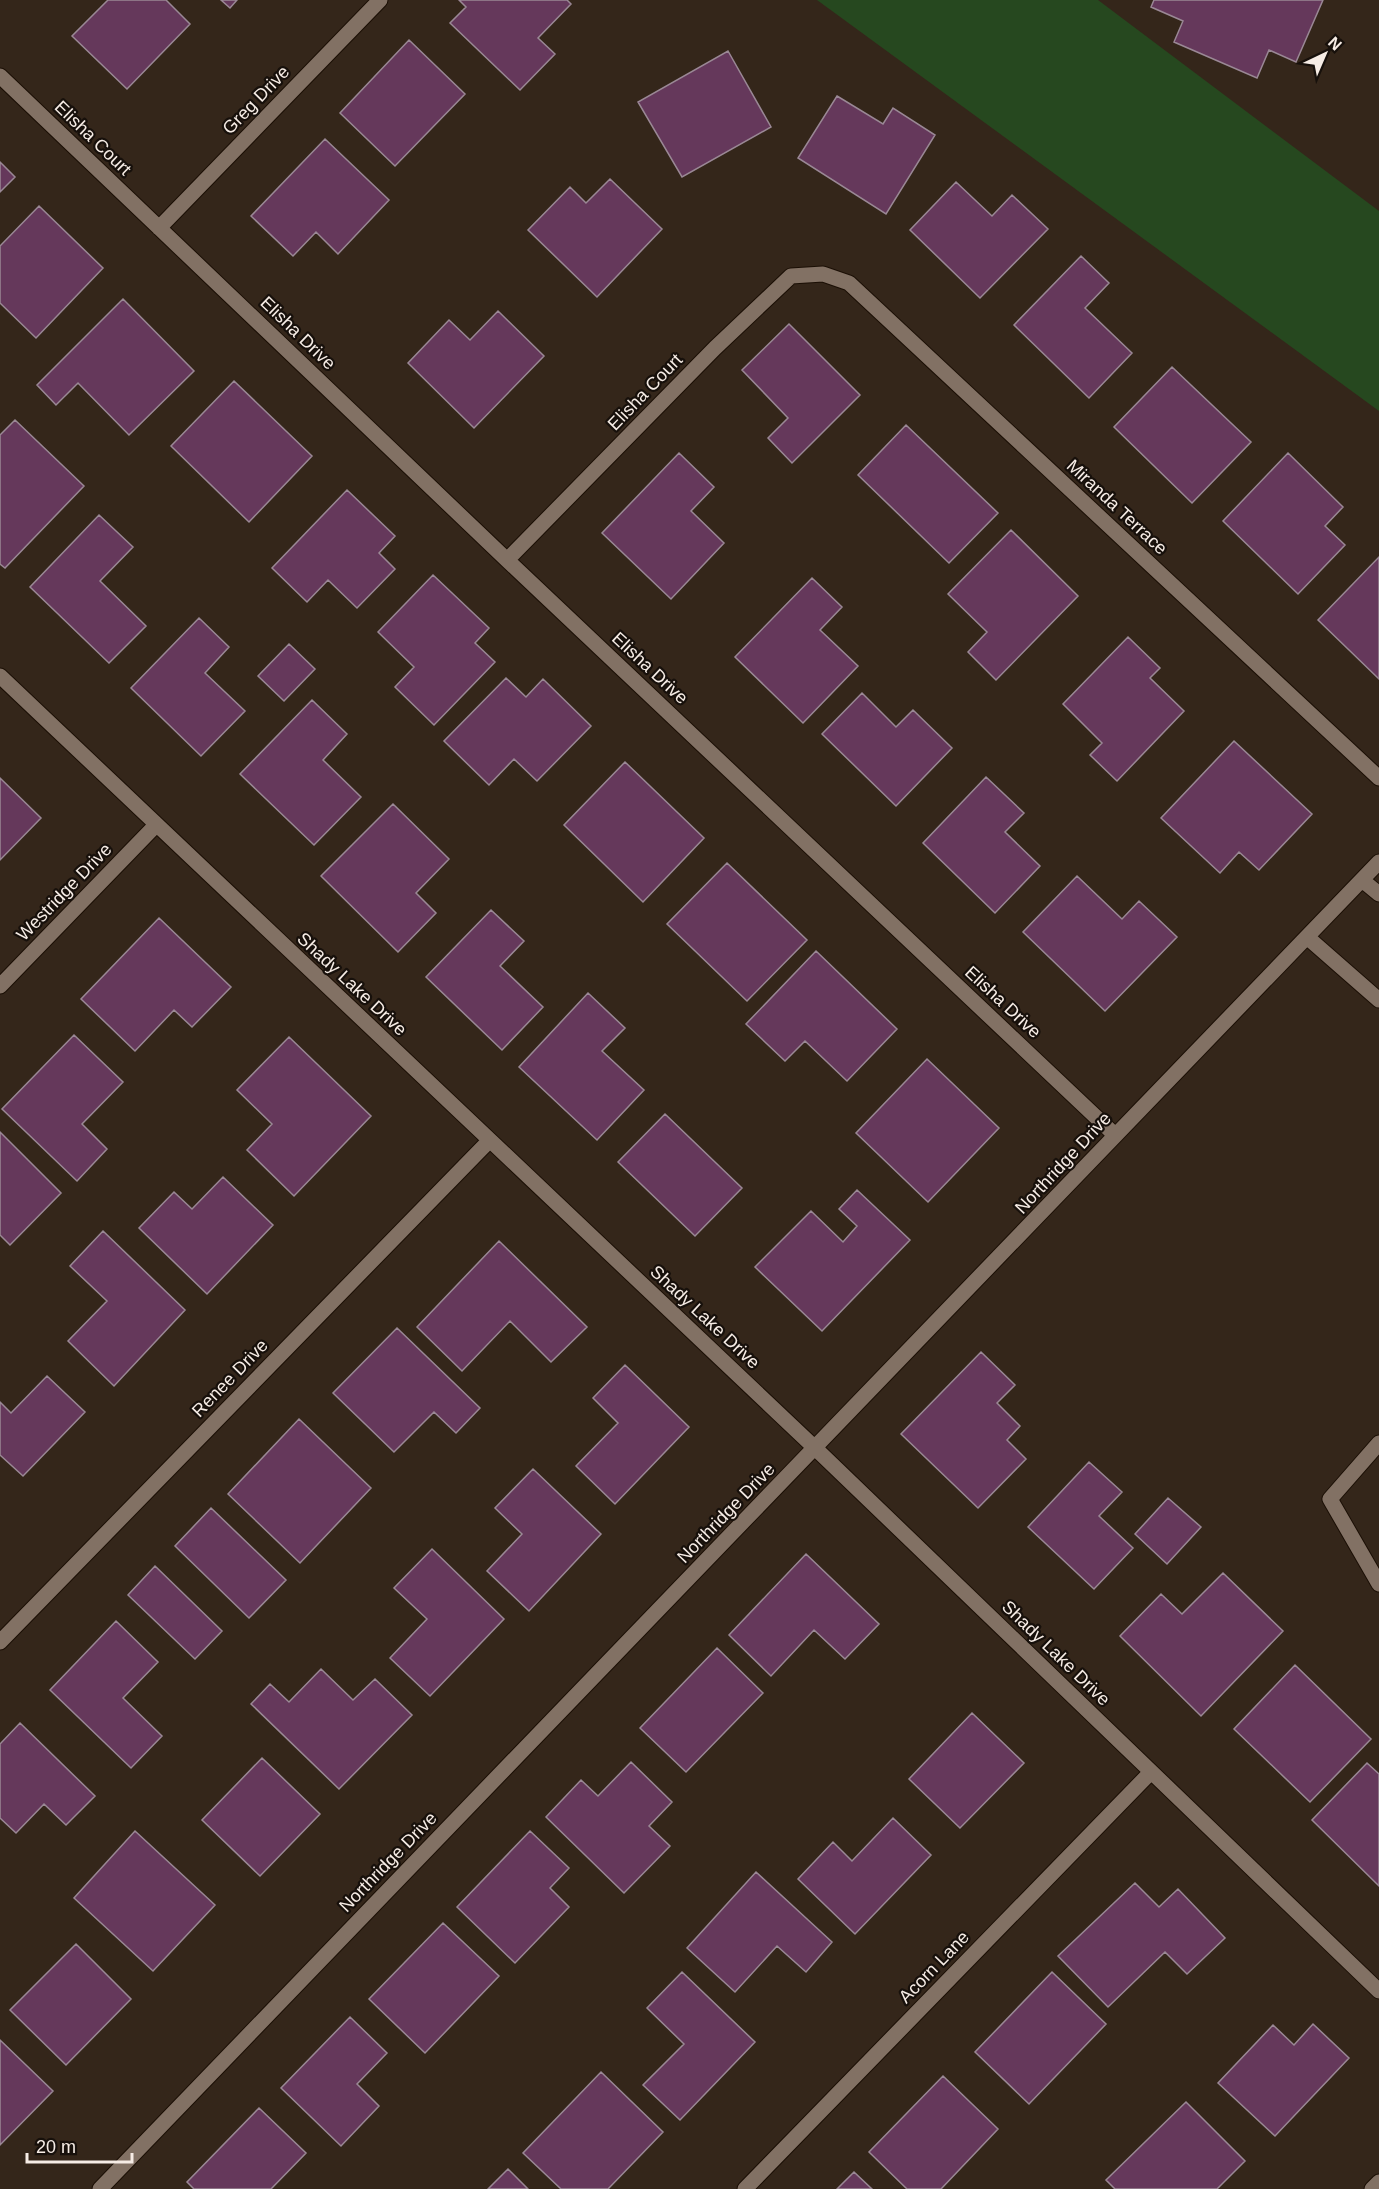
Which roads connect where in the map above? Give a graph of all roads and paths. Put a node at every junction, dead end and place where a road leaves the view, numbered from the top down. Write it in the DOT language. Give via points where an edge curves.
graph roads {
  1 [pos="380,0"];
  2 [pos="0,76"];
  3 [pos="159,228"];
  4 [pos="823,274"];
  5 [pos="507,560"];
  6 [pos="0,676"];
  7 [pos="1379,777"];
  8 [pos="156,825"];
  9 [pos="1379,862"];
  10 [pos="1362,880"];
  11 [pos="1379,894"];
  12 [pos="1307,938"];
  13 [pos="0,986"];
  14 [pos="1379,1000"];
  15 [pos="1115,1135"];
  16 [pos="489,1141"];
  17 [pos="1379,1443"];
  18 [pos="815,1448"];
  19 [pos="1379,1584"];
  20 [pos="0,1642"];
  21 [pos="1150,1772"];
  22 [pos="1379,1991"];
  23 [pos="1379,2182"];
  24 [pos="99,2189"];
  25 [pos="745,2189"];
  26 [pos="1372,2189"];
  1 -- 3 [label="street, Greg Drive"];
  2 -- 3 [label="street, Elisha Court"];
  3 -- 5 [label="street, Elisha Drive"];
  4 -- 5 [label="street, Elisha Court" via="791,276"];
  4 -- 7 [label="street, Miranda Terrace" via="849,283"];
  5 -- 15 [label="street, Elisha Drive"];
  6 -- 8 [label="street, Shady Lake Drive"];
  8 -- 13 [label="street, Westridge Drive"];
  8 -- 16 [label="street, Shady Lake Drive"];
  9 -- 10 [label="street, Northridge Drive"];
  10 -- 11 [label="street"];
  10 -- 12 [label="street, Northridge Drive"];
  12 -- 14 [label="street"];
  12 -- 15 [label="street, Northridge Drive"];
  15 -- 18 [label="street, Northridge Drive"];
  16 -- 18 [label="street, Shady Lake Drive"];
  16 -- 20 [label="street, Renee Drive"];
  17 -- 19 [label="street" via="1330,1499"];
  18 -- 21 [label="street, Shady Lake Drive"];
  18 -- 24 [label="street, Northridge Drive"];
  21 -- 22 [label="street, Shady Lake Drive"];
  21 -- 25 [label="street, Acorn Lane"];
  23 -- 26 [label="street"];
}
